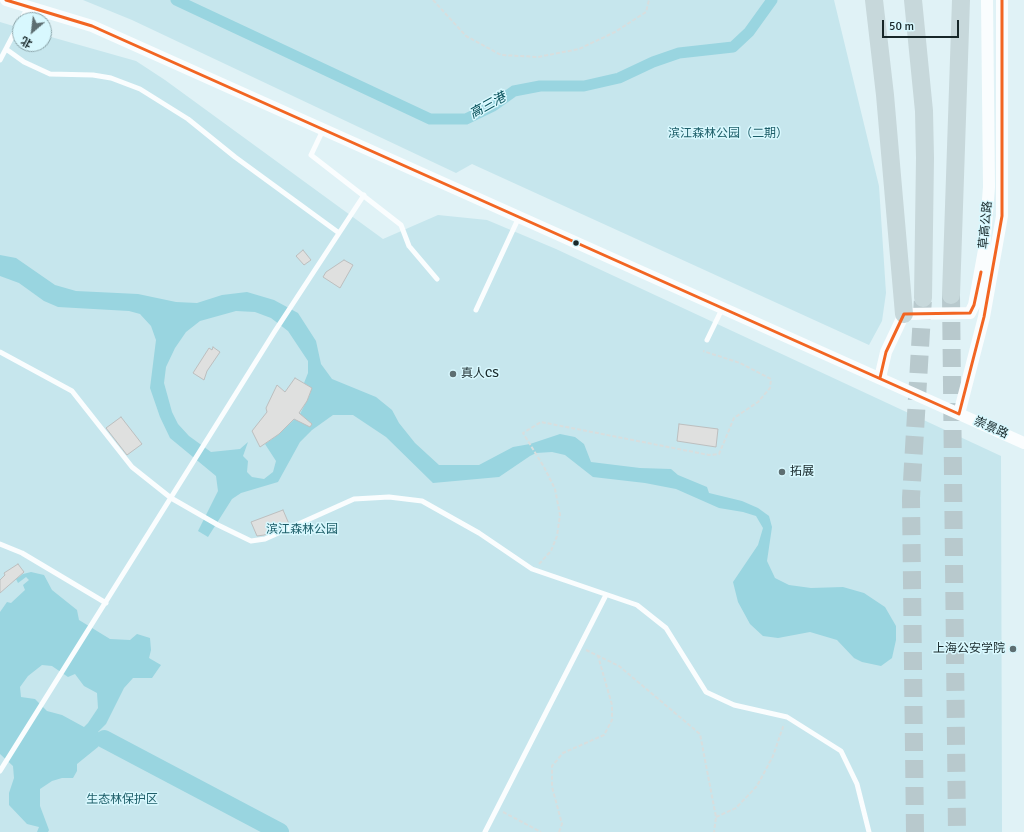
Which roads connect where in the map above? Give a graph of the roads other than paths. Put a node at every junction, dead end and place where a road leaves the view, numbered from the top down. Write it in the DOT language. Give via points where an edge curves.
graph roads {
  1 [pos="6,0"];
  2 [pos="874,0"];
  3 [pos="913,0"];
  4 [pos="961,0"];
  5 [pos="987,0"];
  6 [pos="1002,0"];
  7 [pos="29,6"];
  8 [pos="26,12"];
  9 [pos="12,38"];
  10 [pos="6,49"];
  11 [pos="0,60"];
  12 [pos="323,130"];
  13 [pos="364,195"];
  14 [pos="519,217"];
  15 [pos="339,233"];
  16 [pos="437,279"];
  17 [pos="951,295"];
  18 [pos="923,298"];
  19 [pos="723,308"];
  20 [pos="476,310"];
  21 [pos="970,313"];
  22 [pos="904,314"];
  23 [pos="984,317"];
  24 [pos="707,340"];
  25 [pos="0,352"];
  26 [pos="880,378"];
  27 [pos="959,414"];
  28 [pos="1024,443"];
  29 [pos="171,498"];
  30 [pos="0,544"];
  31 [pos="606,594"];
  32 [pos="106,603"];
  33 [pos="1,770"];
  34 [pos="485,832"];
  35 [pos="869,832"];
  1 -- 7 [label="street, 崇景路"];
  2 -- 22 [label="highway"];
  3 -- 18 [label="highway" via="924,111"];
  4 -- 17 [label="highway"];
  5 -- 21 [label="street, 草高公路" via="989,187 981,273"];
  6 -- 23 [label="street, 草高公路" via="1002,216"];
  7 -- 8 [label="lane"];
  7 -- 12 [label="street, 崇景路" via="92,26"];
  9 -- 10 [label="lane"];
  10 -- 11 [label="lane"];
  10 -- 15 [label="lane" via="24,62 50,74 93,75 111,78 140,89 188,119 235,157"];
  12 -- 13 [label="lane" via="311,155"];
  12 -- 14 [label="street, 崇景路"];
  13 -- 15 [label="lane"];
  13 -- 16 [label="lane" via="402,225 410,246"];
  14 -- 19 [label="street, 崇景路"];
  14 -- 20 [label="lane"];
  15 -- 29 [label="lane"];
  19 -- 24 [label="lane"];
  19 -- 26 [label="street, 崇景路"];
  21 -- 22 [label="street"];
  21 -- 23 [label="street"];
  22 -- 26 [label="street" via="886,352"];
  23 -- 27 [label="street, 草高公路"];
  25 -- 29 [label="lane" via="72,391 132,467"];
  26 -- 27 [label="street, 崇景路"];
  27 -- 28 [label="street, 崇景路"];
  29 -- 31 [label="lane" via="252,541 266,539 354,499 389,497 422,501 478,533 534,570"];
  29 -- 32 [label="lane"];
  30 -- 32 [label="lane" via="22,553"];
  31 -- 34 [label="lane"];
  31 -- 35 [label="lane" via="637,605 666,628 706,692 734,705 787,717 841,752 857,784"];
  32 -- 33 [label="lane"];
}
